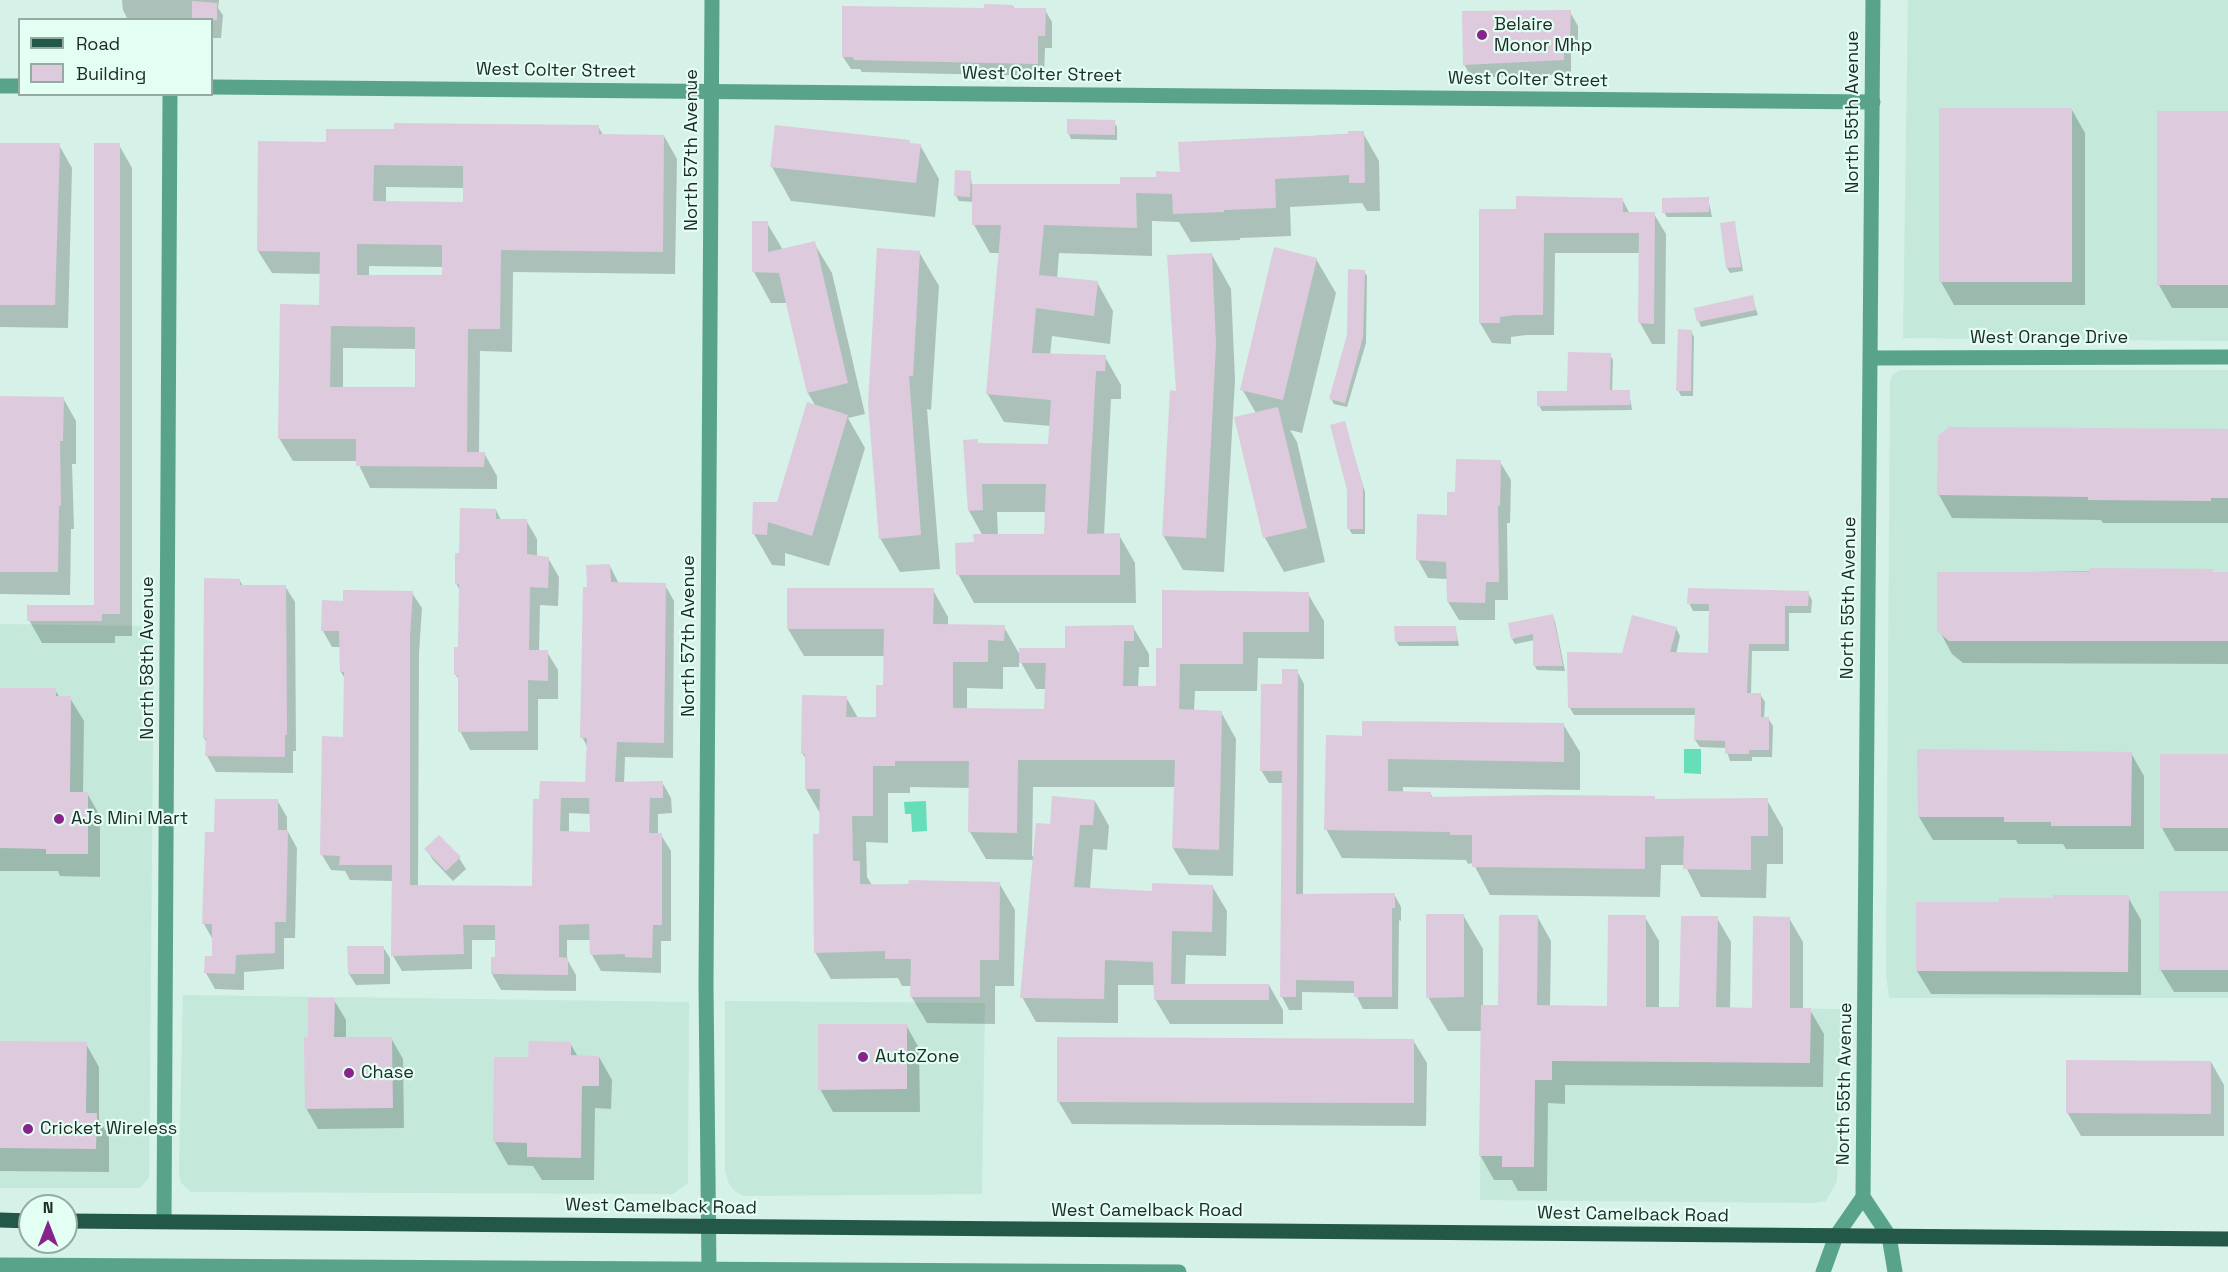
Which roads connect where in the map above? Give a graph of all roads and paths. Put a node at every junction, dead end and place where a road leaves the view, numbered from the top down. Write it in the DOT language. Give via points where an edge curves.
graph roads {
  1 [pos="712,0"];
  2 [pos="1873,0"];
  3 [pos="0,86"];
  4 [pos="18,86"];
  5 [pos="213,87"];
  6 [pos="712,92"];
  7 [pos="170,96"];
  8 [pos="1873,102"];
  9 [pos="2228,357"];
  10 [pos="1871,358"];
  11 [pos="1863,1197"];
  12 [pos="0,1220"];
  13 [pos="18,1221"];
  14 [pos="78,1221"];
  15 [pos="164,1221"];
  16 [pos="708,1227"];
  17 [pos="1836,1236"];
  18 [pos="1889,1236"];
  19 [pos="2228,1239"];
  20 [pos="0,1265"];
  21 [pos="28,1269"];
  22 [pos="445,1270"];
  23 [pos="709,1271"];
  24 [pos="973,1271"];
  25 [pos="1179,1272"];
  26 [pos="1823,1272"];
  27 [pos="1895,1272"];
  1 -- 6 [label="street, North 57th Avenue"];
  2 -- 8 [label="street, North 55th Avenue"];
  3 -- 4 [label="street"];
  5 -- 6 [label="street, West Colter Street"];
  6 -- 8 [label="street, West Colter Street"];
  6 -- 16 [label="street, North 57th Avenue"];
  7 -- 15 [label="street, North 58th Avenue"];
  8 -- 10 [label="street, North 55th Avenue"];
  9 -- 10 [label="street, West Orange Drive"];
  10 -- 11 [label="street, North 55th Avenue"];
  11 -- 17 [label="street"];
  11 -- 18 [label="street"];
  12 -- 13 [label="main road"];
  14 -- 15 [label="main road, West Camelback Road"];
  15 -- 16 [label="main road, West Camelback Road"];
  16 -- 17 [label="main road, West Camelback Road"];
  16 -- 23 [label="street, North 57th Avenue"];
  17 -- 18 [label="main road, West Camelback Road"];
  17 -- 26 [label="street"];
  18 -- 19 [label="main road, West Camelback Road"];
  18 -- 27 [label="street"];
  20 -- 21 [label="street"];
  21 -- 22 [label="street"];
  22 -- 23 [label="street"];
  23 -- 24 [label="street"];
  24 -- 25 [label="street"];
}
